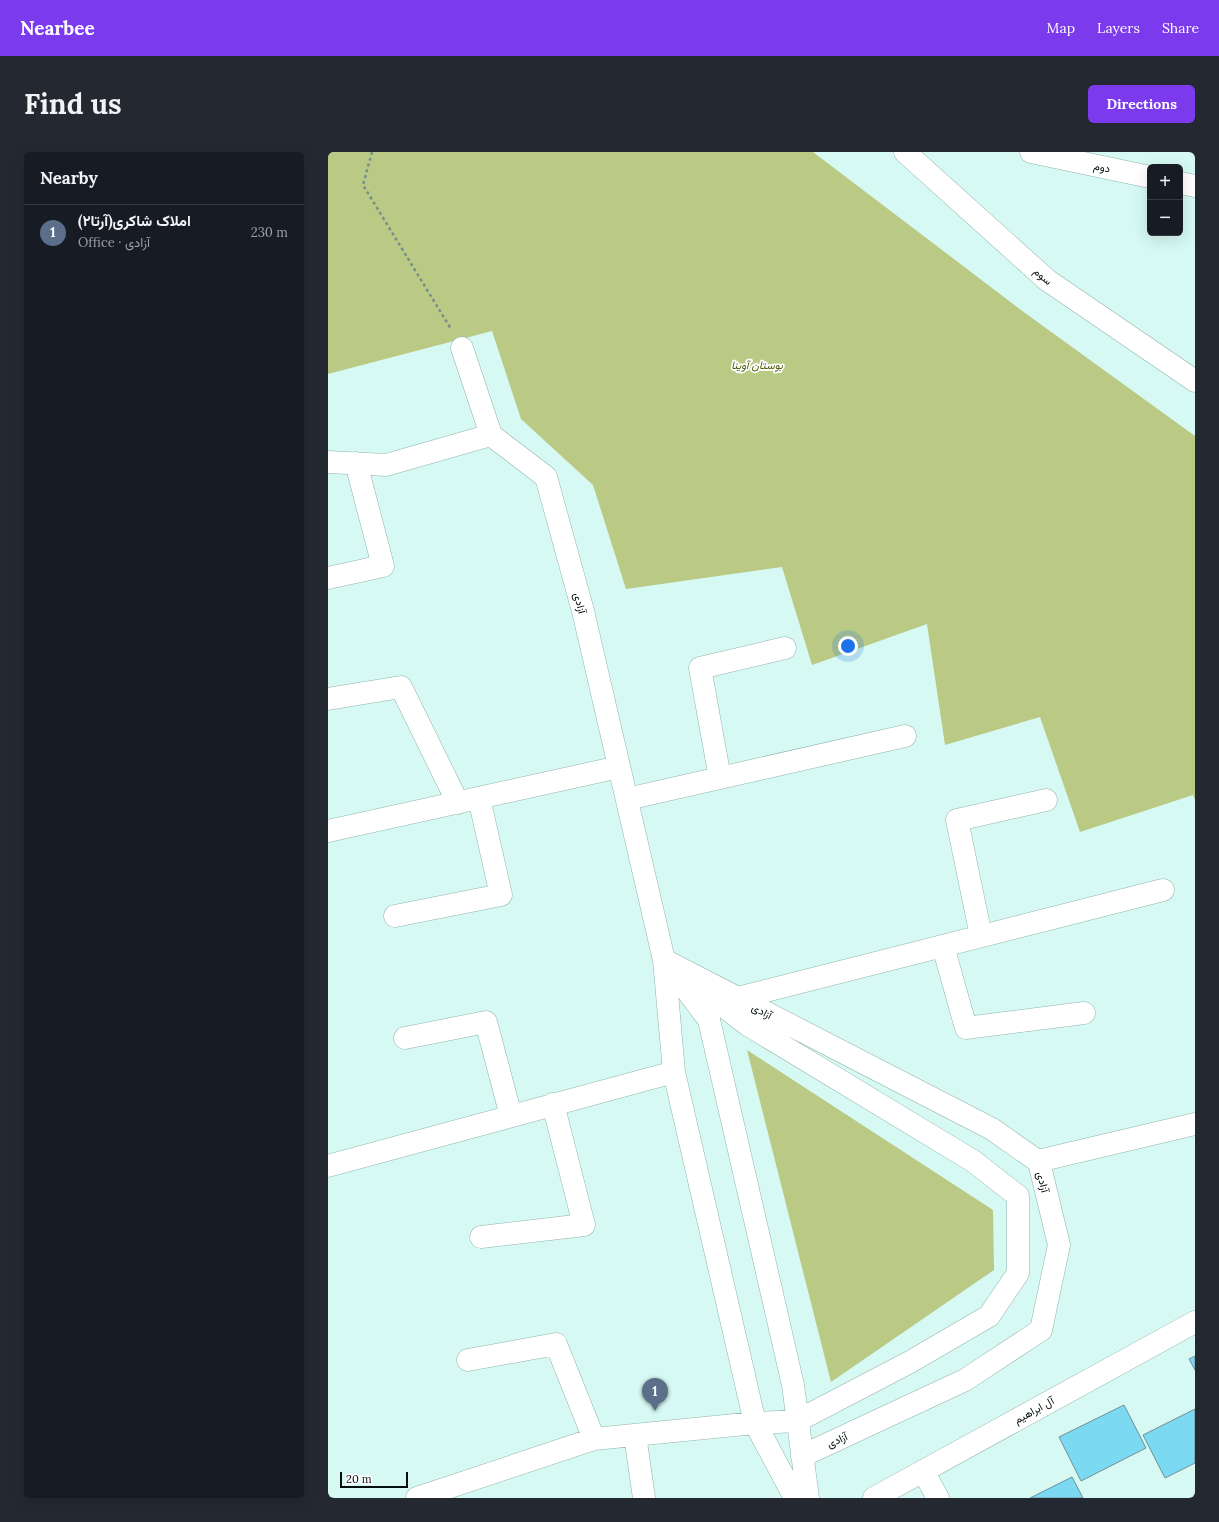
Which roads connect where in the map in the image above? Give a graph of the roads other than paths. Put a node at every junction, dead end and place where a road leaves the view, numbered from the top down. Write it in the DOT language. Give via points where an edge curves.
graph roads {
  1 [pos="905,152"];
  2 [pos="1031,152"];
  3 [pos="1147,176"];
  4 [pos="1183,184"];
  5 [pos="1195,186"];
  6 [pos="462,348"];
  7 [pos="1195,381"];
  8 [pos="491,435"];
  9 [pos="328,462"];
  10 [pos="356,464"];
  11 [pos="328,578"];
  12 [pos="785,648"];
  13 [pos="328,699"];
  14 [pos="905,736"];
  15 [pos="619,767"];
  16 [pos="720,778"];
  17 [pos="479,798"];
  18 [pos="627,799"];
  19 [pos="1046,800"];
  20 [pos="458,803"];
  21 [pos="328,831"];
  22 [pos="1163,890"];
  23 [pos="395,916"];
  24 [pos="982,936"];
  25 [pos="943,946"];
  26 [pos="664,960"];
  27 [pos="738,998"];
  28 [pos="1084,1012"];
  29 [pos="405,1038"];
  30 [pos="674,1072"];
  31 [pos="552,1104"];
  32 [pos="511,1116"];
  33 [pos="1195,1124"];
  34 [pos="1038,1162"];
  35 [pos="328,1166"];
  36 [pos="482,1237"];
  37 [pos="1195,1322"];
  38 [pos="468,1360"];
  39 [pos="797,1421"];
  40 [pos="755,1423"];
  41 [pos="635,1435"];
  42 [pos="594,1439"];
  43 [pos="802,1456"];
  44 [pos="923,1471"];
  45 [pos="417,1498"];
  46 [pos="644,1498"];
  47 [pos="794,1498"];
  48 [pos="808,1498"];
  49 [pos="874,1498"];
  50 [pos="938,1498"];
  1 -- 7 [label="street, سوم" via="1047,280"];
  2 -- 3 [label="street, دوم"];
  4 -- 5 [label="street"];
  6 -- 8 [label="street"];
  8 -- 10 [label="street" via="386,465"];
  8 -- 15 [label="street, آزادی" via="546,477 583,611"];
  9 -- 10 [label="street"];
  10 -- 11 [label="street" via="384,566"];
  12 -- 16 [label="street" via="700,668"];
  13 -- 20 [label="street" via="402,686"];
  14 -- 16 [label="street"];
  15 -- 17 [label="street"];
  15 -- 18 [label="street, آزادی"];
  16 -- 18 [label="street"];
  17 -- 20 [label="street"];
  17 -- 23 [label="street" via="501,896"];
  18 -- 26 [label="street, آزادی"];
  19 -- 24 [label="street" via="957,820"];
  20 -- 21 [label="street"];
  22 -- 24 [label="street"];
  24 -- 25 [label="street"];
  25 -- 27 [label="street"];
  25 -- 28 [label="street" via="966,1028"];
  26 -- 27 [label="street, آزادی"];
  26 -- 30 [label="street, آزادی"];
  26 -- 39 [label="street, آزادی" via="709,1020 793,1385"];
  26 -- 39 [label="street" via="748,1025 973,1162 1018,1196 1018,1273 989,1316 910,1362"];
  27 -- 34 [label="street, آزادی" via="992,1129"];
  29 -- 32 [label="street" via="486,1022"];
  30 -- 31 [label="street"];
  30 -- 40 [label="street, آزادی"];
  31 -- 32 [label="street"];
  31 -- 36 [label="street" via="584,1224"];
  32 -- 35 [label="street"];
  33 -- 34 [label="street"];
  34 -- 43 [label="street, آزادی" via="1059,1245 1041,1330 965,1380"];
  37 -- 44 [label="street, آل ابراهیم"];
  38 -- 42 [label="street" via="556,1344"];
  39 -- 40 [label="street"];
  39 -- 43 [label="street, آزادی"];
  40 -- 41 [label="street"];
  40 -- 47 [label="street, آزادی"];
  41 -- 42 [label="street"];
  41 -- 46 [label="street"];
  42 -- 45 [label="street"];
  43 -- 48 [label="street, آزادی"];
  44 -- 49 [label="street, آل ابراهیم"];
  44 -- 50 [label="street"];
}
